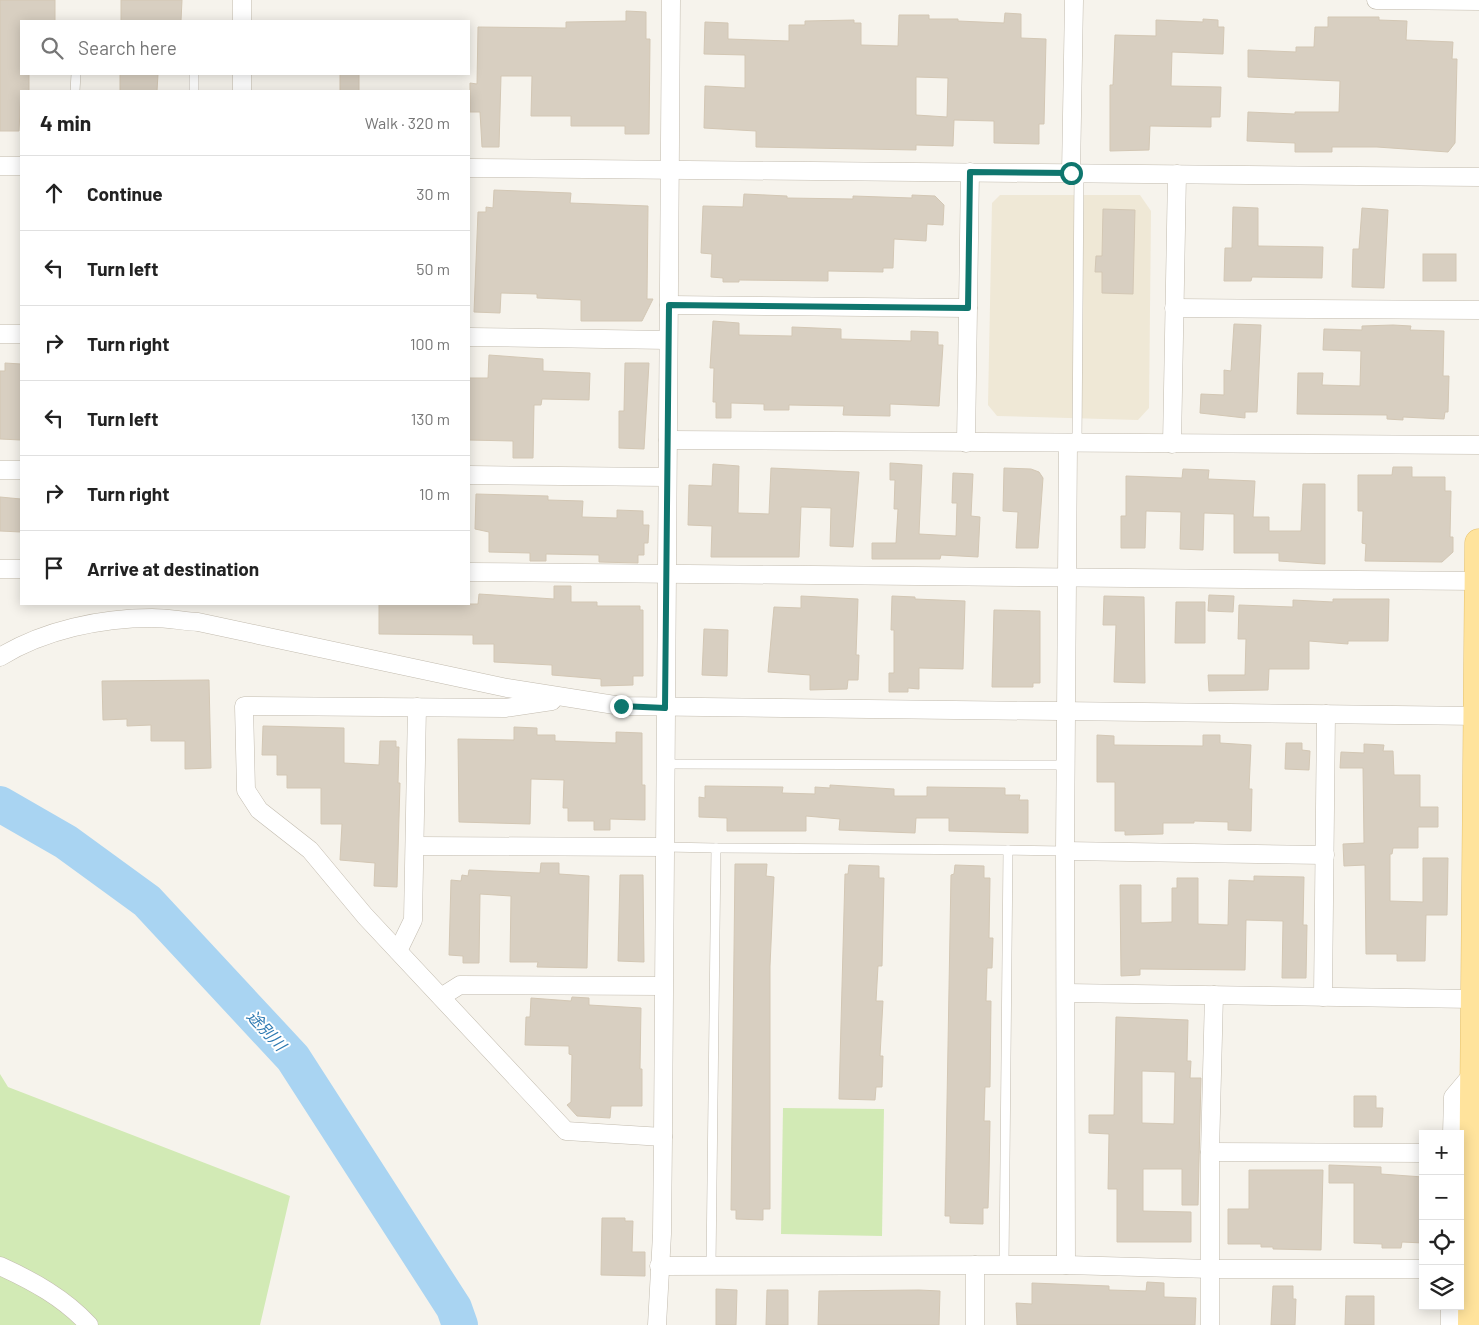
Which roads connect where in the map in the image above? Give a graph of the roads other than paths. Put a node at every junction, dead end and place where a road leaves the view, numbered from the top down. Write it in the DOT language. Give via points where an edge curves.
graph roads {
  1 [pos="242,0"];
  2 [pos="671,0"];
  3 [pos="1074,0"];
  4 [pos="1376,0"];
  5 [pos="1479,1"];
  6 [pos="242,20"];
  7 [pos="76,75"];
  8 [pos="194,75"];
  9 [pos="242,75"];
  10 [pos="75,90"];
  11 [pos="194,90"];
  12 [pos="242,90"];
  13 [pos="0,166"];
  14 [pos="20,166"];
  15 [pos="470,168"];
  16 [pos="670,170"];
  17 [pos="970,172"];
  18 [pos="1075,173"];
  19 [pos="1178,174"];
  20 [pos="1479,177"];
  21 [pos="669,305"];
  22 [pos="968,308"];
  23 [pos="1174,308"];
  24 [pos="1479,310"];
  25 [pos="0,334"];
  26 [pos="20,334"];
  27 [pos="470,337"];
  28 [pos="668,340"];
  29 [pos="668,440"];
  30 [pos="966,443"];
  31 [pos="1073,443"];
  32 [pos="1172,444"];
  33 [pos="1479,445"];
  34 [pos="0,470"];
  35 [pos="20,470"];
  36 [pos="470,475"];
  37 [pos="667,477"];
  38 [pos="1479,542"];
  39 [pos="0,569"];
  40 [pos="20,569"];
  41 [pos="470,572"];
  42 [pos="666,575"];
  43 [pos="1068,576"];
  44 [pos="1478,576"];
  45 [pos="0,657"];
  46 [pos="565,699"];
  47 [pos="416,707"];
  48 [pos="665,708"];
  49 [pos="1066,711"];
  50 [pos="1326,714"];
  51 [pos="1478,716"];
  52 [pos="665,764"];
  53 [pos="1066,765"];
  54 [pos="1478,822"];
  55 [pos="416,846"];
  56 [pos="664,847"];
  57 [pos="716,848"];
  58 [pos="1008,850"];
  59 [pos="1065,851"];
  60 [pos="1324,855"];
  61 [pos="1477,908"];
  62 [pos="398,951"];
  63 [pos="663,986"];
  64 [pos="1066,994"];
  65 [pos="1214,995"];
  66 [pos="441,997"];
  67 [pos="1323,997"];
  68 [pos="1474,998"];
  69 [pos="1477,1068"];
  70 [pos="1452,1130"];
  71 [pos="663,1137"];
  72 [pos="1210,1152"];
  73 [pos="1419,1153"];
  74 [pos="975,1265"];
  75 [pos="1004,1265"];
  76 [pos="1066,1265"];
  77 [pos="0,1266"];
  78 [pos="659,1266"];
  79 [pos="711,1266"];
  80 [pos="1211,1269"];
  81 [pos="1419,1269"];
  82 [pos="1450,1310"];
  83 [pos="89,1325"];
  84 [pos="657,1325"];
  85 [pos="975,1325"];
  86 [pos="1210,1325"];
  87 [pos="1450,1325"];
  88 [pos="1472,1325"];
  1 -- 6 [label="street"];
  2 -- 16 [label="street"];
  3 -- 18 [label="street"];
  4 -- 5 [label="street"];
  7 -- 10 [label="lane"];
  8 -- 11 [label="lane"];
  9 -- 12 [label="street"];
  13 -- 14 [label="street"];
  15 -- 16 [label="street"];
  16 -- 17 [label="street"];
  16 -- 21 [label="street"];
  17 -- 18 [label="street"];
  17 -- 22 [label="street"];
  18 -- 19 [label="street"];
  18 -- 31 [label="lane"];
  19 -- 20 [label="street"];
  19 -- 23 [label="street"];
  21 -- 22 [label="street"];
  21 -- 28 [label="street"];
  22 -- 30 [label="street"];
  23 -- 24 [label="street"];
  23 -- 32 [label="street"];
  25 -- 26 [label="street"];
  27 -- 28 [label="street"];
  28 -- 29 [label="street"];
  29 -- 30 [label="street"];
  29 -- 37 [label="street"];
  30 -- 31 [label="street"];
  31 -- 32 [label="street"];
  31 -- 43 [label="street"];
  32 -- 33 [label="street"];
  34 -- 35 [label="street"];
  36 -- 37 [label="street"];
  37 -- 42 [label="street"];
  38 -- 44 [label="main road"];
  39 -- 40 [label="street"];
  41 -- 42 [label="street"];
  42 -- 43 [label="street"];
  42 -- 48 [label="street"];
  43 -- 44 [label="street"];
  43 -- 49 [label="street"];
  44 -- 51 [label="main road"];
  45 -- 46 [label="street" via="53,632 112,621 152,618 198,622"];
  46 -- 47 [label="street" via="505,708"];
  46 -- 48 [label="street"];
  47 -- 55 [label="street"];
  47 -- 62 [label="street" via="244,706 246,790 259,810 310,850"];
  48 -- 49 [label="street"];
  48 -- 52 [label="street"];
  49 -- 50 [label="street"];
  49 -- 53 [label="street"];
  50 -- 51 [label="street"];
  50 -- 60 [label="street"];
  51 -- 54 [label="main road"];
  52 -- 53 [label="lane"];
  52 -- 56 [label="street"];
  53 -- 59 [label="street"];
  54 -- 61 [label="main road"];
  55 -- 56 [label="street"];
  55 -- 62 [label="street" via="413,920"];
  56 -- 57 [label="lane"];
  56 -- 63 [label="street"];
  57 -- 58 [label="lane"];
  57 -- 79 [label="lane"];
  58 -- 59 [label="lane"];
  58 -- 75 [label="lane"];
  59 -- 60 [label="street"];
  59 -- 64 [label="street"];
  60 -- 67 [label="street"];
  61 -- 68 [label="main road"];
  62 -- 66 [label="street"];
  63 -- 66 [label="street" via="460,985"];
  63 -- 71 [label="street"];
  64 -- 65 [label="street"];
  64 -- 76 [label="street"];
  65 -- 67 [label="street"];
  65 -- 72 [label="street"];
  66 -- 71 [label="street" via="566,1131"];
  67 -- 68 [label="street"];
  68 -- 69 [label="main road"];
  69 -- 70 [label="street" via="1453,1097"];
  69 -- 88 [label="main road"];
  71 -- 78 [label="street"];
  72 -- 73 [label="street"];
  72 -- 80 [label="street"];
  74 -- 75 [label="street"];
  74 -- 79 [label="street"];
  74 -- 85 [label="street"];
  75 -- 76 [label="street"];
  76 -- 80 [label="street"];
  77 -- 83 [label="street" via="36,1282"];
  78 -- 79 [label="street"];
  78 -- 84 [label="street"];
  80 -- 81 [label="street"];
  80 -- 86 [label="street"];
  82 -- 87 [label="street"];
}
